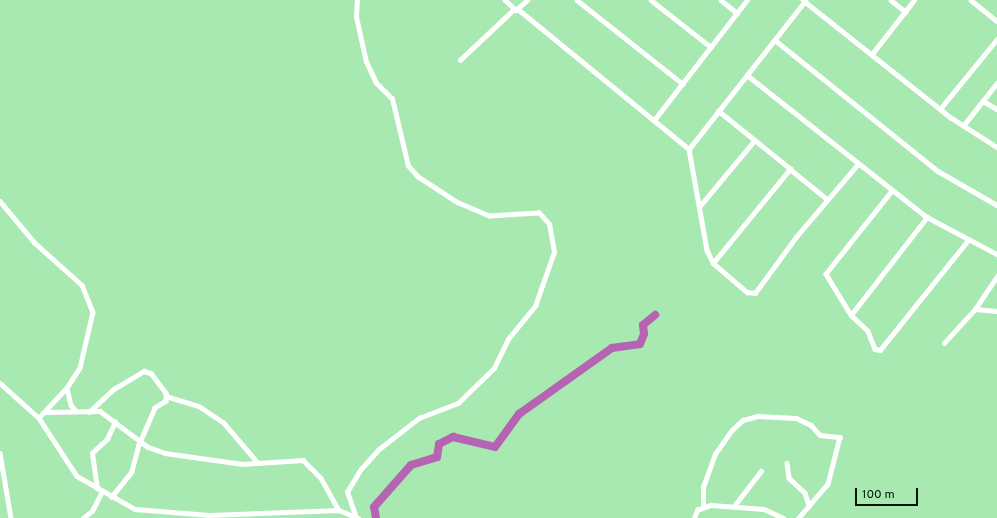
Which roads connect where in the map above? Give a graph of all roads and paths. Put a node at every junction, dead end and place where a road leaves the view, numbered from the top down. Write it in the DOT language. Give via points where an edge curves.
graph roads {
  1 [pos="357,0"];
  2 [pos="505,0"];
  3 [pos="527,0"];
  4 [pos="577,0"];
  5 [pos="651,0"];
  6 [pos="722,0"];
  7 [pos="747,0"];
  8 [pos="891,0"];
  9 [pos="914,0"];
  10 [pos="971,0"];
  11 [pos="804,1"];
  12 [pos="518,8"];
  13 [pos="513,10"];
  14 [pos="906,12"];
  15 [pos="737,13"];
  16 [pos="997,20"];
  17 [pos="997,39"];
  18 [pos="775,40"];
  19 [pos="711,47"];
  20 [pos="872,54"];
  21 [pos="460,60"];
  22 [pos="747,75"];
  23 [pos="997,83"];
  24 [pos="683,84"];
  25 [pos="983,101"];
  26 [pos="940,109"];
  27 [pos="997,110"];
  28 [pos="718,111"];
  29 [pos="655,119"];
  30 [pos="963,126"];
  31 [pos="754,141"];
  32 [pos="997,147"];
  33 [pos="689,150"];
  34 [pos="857,165"];
  35 [pos="790,169"];
  36 [pos="892,191"];
  37 [pos="828,199"];
  38 [pos="0,202"];
  39 [pos="997,205"];
  40 [pos="699,207"];
  41 [pos="927,217"];
  42 [pos="968,240"];
  43 [pos="997,254"];
  44 [pos="714,263"];
  45 [pos="997,276"];
  46 [pos="995,283"];
  47 [pos="975,309"];
  48 [pos="997,311"];
  49 [pos="851,315"];
  50 [pos="944,343"];
  51 [pos="0,384"];
  52 [pos="67,388"];
  53 [pos="166,396"];
  54 [pos="76,411"];
  55 [pos="46,412"];
  56 [pos="89,412"];
  57 [pos="39,418"];
  58 [pos="115,422"];
  59 [pos="141,441"];
  60 [pos="0,453"];
  61 [pos="258,463"];
  62 [pos="787,463"];
  63 [pos="761,471"];
  64 [pos="97,488"];
  65 [pos="102,491"];
  66 [pos="112,497"];
  67 [pos="809,505"];
  68 [pos="703,506"];
  69 [pos="734,506"];
  70 [pos="339,510"];
  71 [pos="90,516"];
  72 [pos="356,516"];
  73 [pos="10,518"];
  74 [pos="83,518"];
  75 [pos="694,518"];
  76 [pos="784,518"];
  77 [pos="799,518"];
  1 -- 72 [label="street" via="356,17 366,62 376,83 392,99 406,161 413,172 458,203 489,216 539,213 550,224 554,252 535,306 508,339 494,368 458,403 419,418 378,449 361,469 347,492"];
  2 -- 13 [label="street"];
  3 -- 12 [label="street"];
  4 -- 24 [label="street"];
  5 -- 19 [label="street"];
  6 -- 15 [label="street"];
  7 -- 15 [label="street"];
  8 -- 14 [label="street"];
  9 -- 14 [label="street"];
  10 -- 16 [label="street"];
  11 -- 18 [label="street"];
  11 -- 20 [label="street"];
  12 -- 13 [label="street"];
  12 -- 29 [label="street"];
  13 -- 21 [label="street"];
  14 -- 20 [label="street"];
  15 -- 19 [label="street"];
  17 -- 26 [label="street"];
  18 -- 22 [label="street"];
  18 -- 39 [label="street" via="938,171"];
  19 -- 24 [label="street"];
  20 -- 26 [label="street"];
  22 -- 28 [label="street"];
  22 -- 34 [label="street"];
  23 -- 25 [label="street"];
  24 -- 29 [label="street"];
  25 -- 27 [label="street"];
  25 -- 30 [label="street"];
  26 -- 30 [label="street"];
  28 -- 31 [label="street"];
  28 -- 33 [label="street"];
  29 -- 33 [label="street"];
  30 -- 32 [label="street"];
  31 -- 35 [label="street"];
  31 -- 40 [label="street"];
  33 -- 40 [label="street"];
  34 -- 36 [label="street"];
  34 -- 37 [label="street"];
  35 -- 37 [label="street"];
  35 -- 44 [label="street"];
  36 -- 41 [label="street"];
  36 -- 49 [label="street" via="826,274"];
  37 -- 44 [label="street" via="755,293 747,292"];
  38 -- 52 [label="street" via="35,243 82,285 89,298 93,317 90,334 80,368"];
  40 -- 44 [label="street" via="707,250"];
  41 -- 42 [label="street"];
  41 -- 49 [label="street"];
  42 -- 43 [label="street"];
  42 -- 49 [label="street" via="880,350 873,348 866,328"];
  45 -- 46 [label="street"];
  46 -- 47 [label="street"];
  47 -- 48 [label="street"];
  47 -- 50 [label="street"];
  51 -- 57 [label="street"];
  52 -- 54 [label="street" via="71,406"];
  52 -- 55 [label="street"];
  53 -- 56 [label="street" via="151,373 144,371 114,389"];
  53 -- 59 [label="street" via="165,402 155,408"];
  53 -- 61 [label="street" via="199,406 224,423"];
  54 -- 55 [label="street"];
  54 -- 56 [label="street"];
  55 -- 57 [label="street"];
  56 -- 58 [label="street" via="100,411"];
  57 -- 64 [label="street" via="73,472"];
  58 -- 59 [label="street"];
  58 -- 64 [label="street" via="107,439 92,453"];
  59 -- 61 [label="street" via="165,453"];
  59 -- 66 [label="street" via="132,472"];
  60 -- 73 [label="street"];
  61 -- 70 [label="street" via="306,461 321,478"];
  62 -- 67 [label="street" via="789,478 802,489"];
  63 -- 69 [label="street"];
  64 -- 65 [label="street"];
  65 -- 66 [label="street"];
  65 -- 71 [label="street"];
  66 -- 70 [label="street" via="150,512 233,515"];
  67 -- 68 [label="street" via="821,495 832,478 840,436 820,434 811,425 796,418 758,416 743,420 731,431 715,454 703,487"];
  67 -- 77 [label="street"];
  68 -- 69 [label="street"];
  68 -- 75 [label="street"];
  69 -- 76 [label="street" via="764,509"];
  70 -- 72 [label="street"];
  71 -- 74 [label="street"];
}
